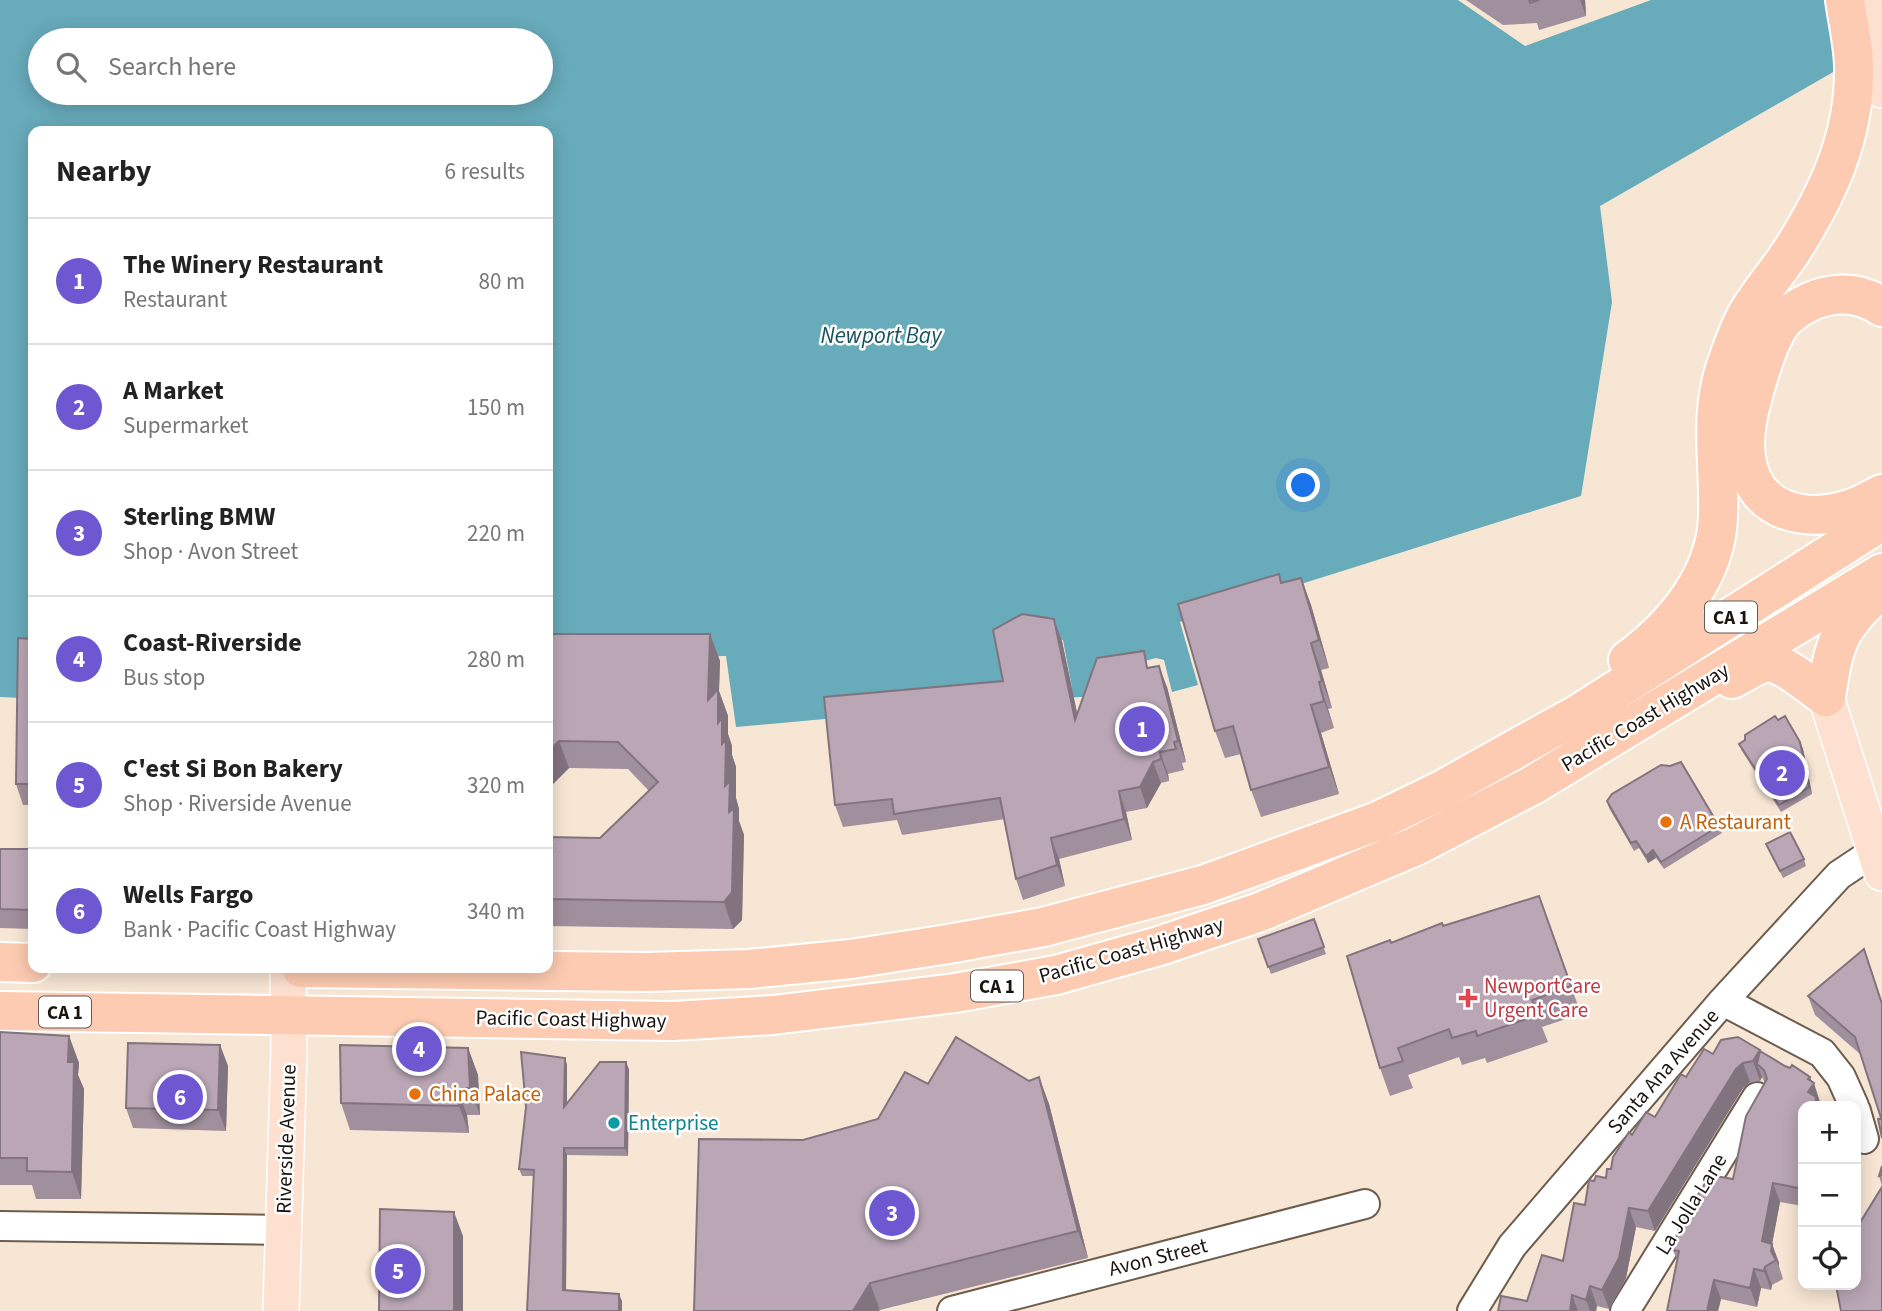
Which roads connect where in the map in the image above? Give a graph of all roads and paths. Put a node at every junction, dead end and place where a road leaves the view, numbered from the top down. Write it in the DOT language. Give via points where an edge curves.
graph roads {
  1 [pos="1845,0"];
  2 [pos="1864,0"];
  3 [pos="1882,90"];
  4 [pos="1882,307"];
  5 [pos="1882,494"];
  6 [pos="1882,521"];
  7 [pos="1882,573"];
  8 [pos="1882,588"];
  9 [pos="1826,697"];
  10 [pos="1648,714"];
  11 [pos="1491,764"];
  12 [pos="1878,862"];
  13 [pos="0,962"];
  14 [pos="28,963"];
  15 [pos="553,970"];
  16 [pos="288,973"];
  17 [pos="1724,1001"];
  18 [pos="0,1011"];
  19 [pos="288,1015"];
  20 [pos="1757,1097"];
  21 [pos="1852,1101"];
  22 [pos="1861,1129"];
  23 [pos="1864,1139"];
  24 [pos="1365,1204"];
  25 [pos="0,1226"];
  26 [pos="283,1230"];
  27 [pos="281,1311"];
  28 [pos="952,1311"];
  29 [pos="1472,1311"];
  30 [pos="1625,1311"];
  1 -- 11 [label="highway" via="1854,66 1839,163 1824,198 1748,312 1724,372 1716,422 1718,519 1699,582 1661,633 1531,726"];
  2 -- 3 [label="main road"];
  4 -- 5 [label="highway" via="1838,293 1816,298 1786,317 1766,351 1752,400 1746,457 1764,498 1784,511 1821,515 1853,508"];
  6 -- 11 [label="highway, Pacific Coast Highway / CA 1" via="1580,713"];
  7 -- 10 [label="highway, Pacific Coast Highway / CA 1"];
  8 -- 9 [label="highway" via="1843,629"];
  9 -- 10 [label="highway" via="1785,667 1762,663 1683,708"];
  9 -- 12 [label="main road"];
  10 -- 19 [label="highway, Pacific Coast Highway / CA 1" via="1533,785 1355,873 1260,912 1056,975 855,1007 710,1019"];
  11 -- 15 [label="highway, Pacific Coast Highway / CA 1" via="1378,821 1203,885 1043,927 851,959 749,968"];
  12 -- 17 [label="street, Santa Ana Avenue" via="1839,875"];
  13 -- 14 [label="highway"];
  16 -- 19 [label="main road, Riverside Avenue"];
  17 -- 21 [label="street" via="1822,1053"];
  17 -- 29 [label="street, Santa Ana Avenue" via="1512,1246"];
  18 -- 19 [label="highway, Pacific Coast Highway / CA 1"];
  19 -- 26 [label="main road, Riverside Avenue"];
  20 -- 30 [label="street, La Jolla Lane"];
  22 -- 23 [label="street"];
  24 -- 28 [label="street, Avon Street"];
  25 -- 26 [label="street"];
  26 -- 27 [label="main road, Riverside Avenue"];
}
